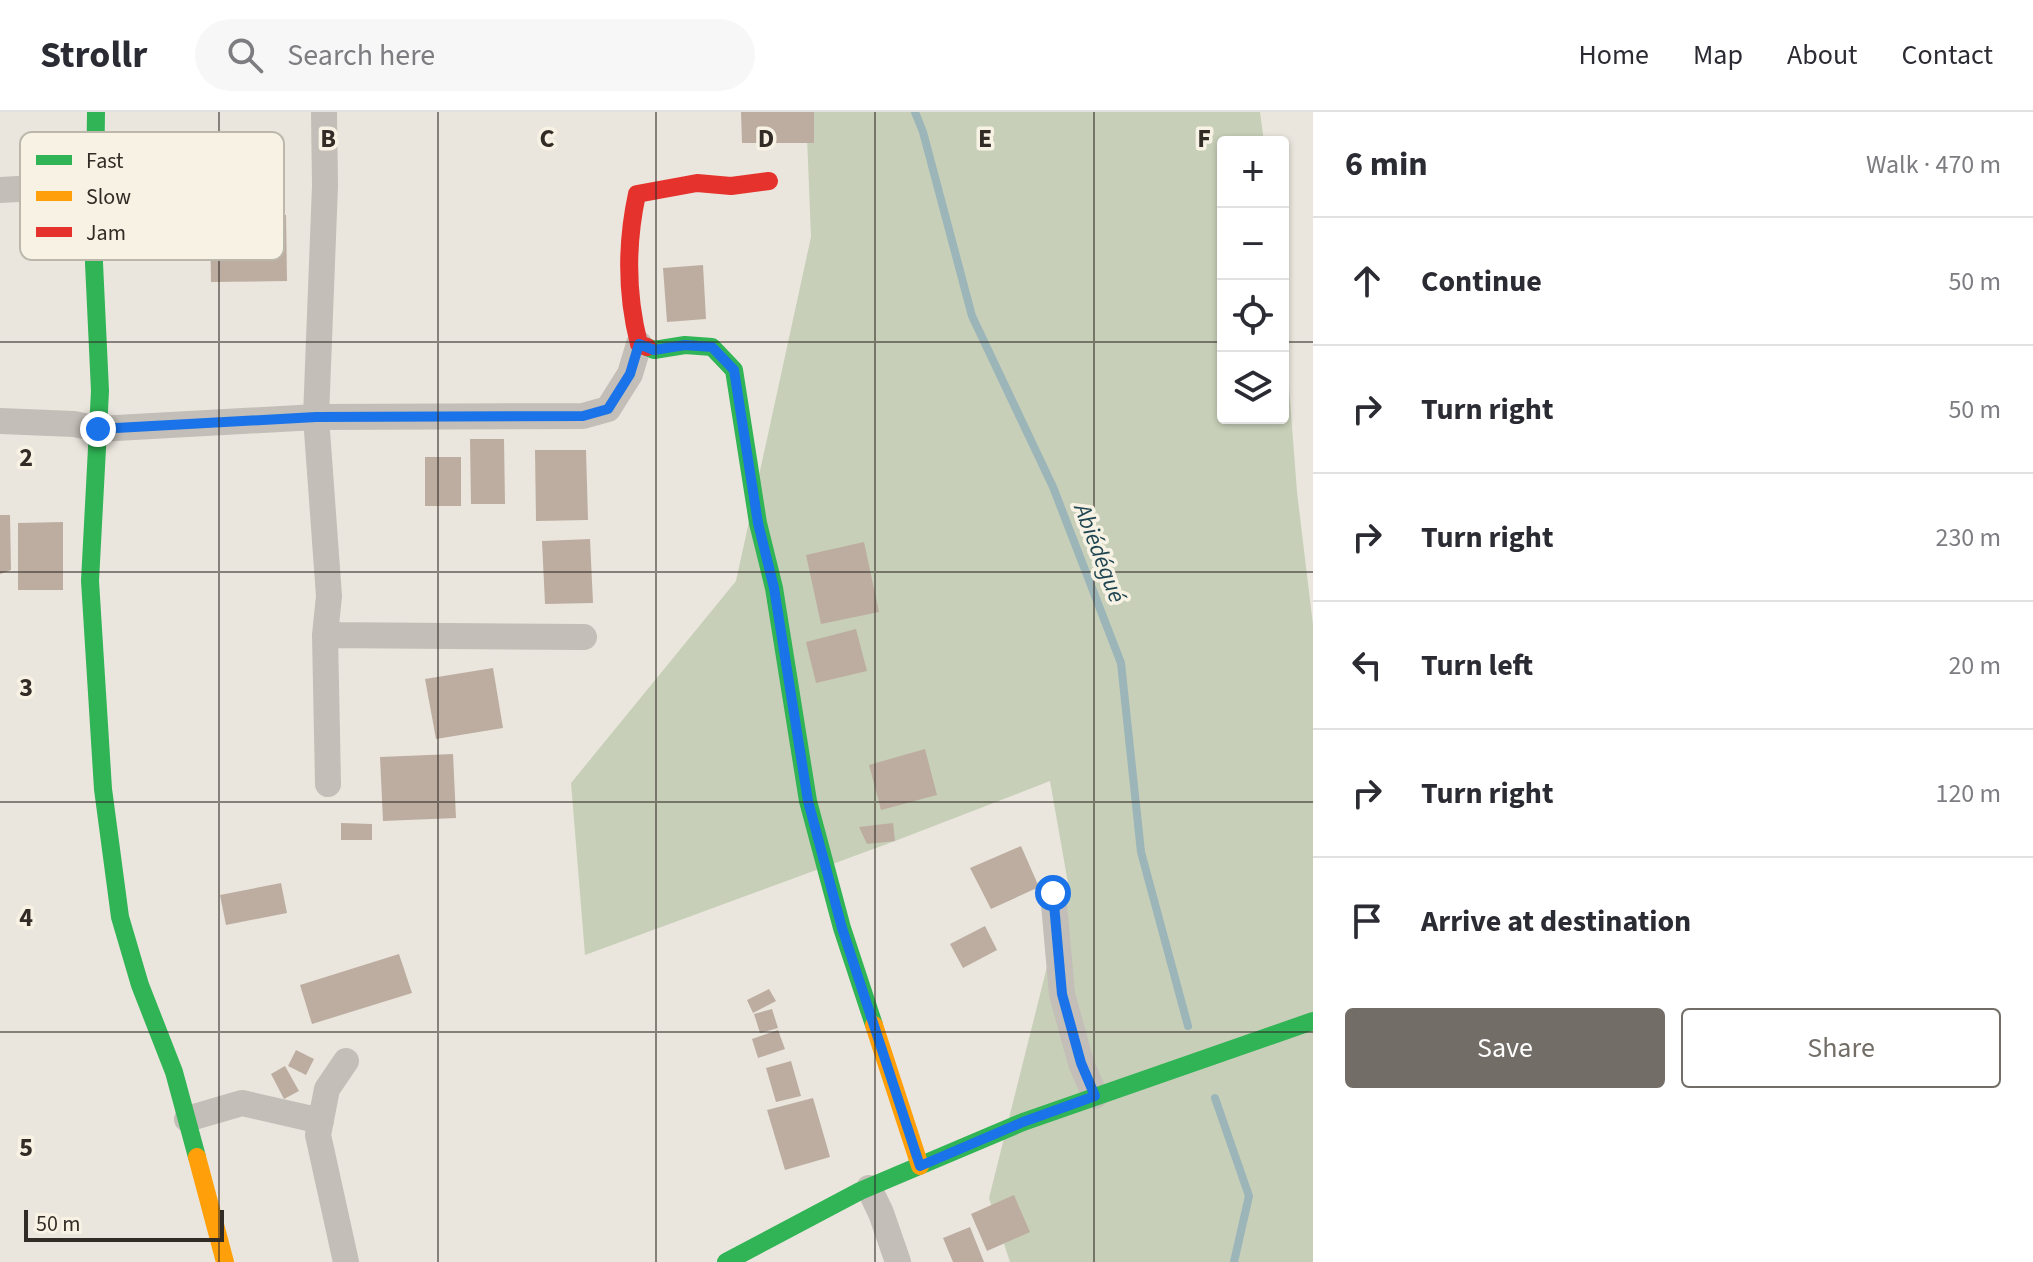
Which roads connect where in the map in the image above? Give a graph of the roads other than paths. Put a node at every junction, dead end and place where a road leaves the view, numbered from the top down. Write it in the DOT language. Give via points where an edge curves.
graph roads {
  1 [pos="96,112"];
  2 [pos="324,112"];
  3 [pos="96,132"];
  4 [pos="769,181"];
  5 [pos="20,189"];
  6 [pos="0,190"];
  7 [pos="94,260"];
  8 [pos="639,344"];
  9 [pos="316,417"];
  10 [pos="0,421"];
  11 [pos="98,429"];
  12 [pos="325,635"];
  13 [pos="584,637"];
  14 [pos="328,784"];
  15 [pos="1053,893"];
  16 [pos="1313,1021"];
  17 [pos="346,1061"];
  18 [pos="1095,1096"];
  19 [pos="187,1119"];
  20 [pos="321,1121"];
  21 [pos="920,1166"];
  22 [pos="869,1188"];
  23 [pos="225,1262"];
  24 [pos="346,1262"];
  25 [pos="726,1262"];
  26 [pos="898,1262"];
  1 -- 3 [label="street"];
  2 -- 9 [label="street"];
  4 -- 8 [label="street" via="697,183 637,194 628,280"];
  5 -- 6 [label="street"];
  7 -- 11 [label="street"];
  8 -- 9 [label="street" via="630,374 608,409 583,416"];
  8 -- 21 [label="street" via="654,350 712,347 734,370 808,801 842,928"];
  9 -- 11 [label="street"];
  9 -- 12 [label="street" via="329,596"];
  10 -- 11 [label="street"];
  11 -- 19 [label="street" via="90,581 105,804 120,917"];
  12 -- 13 [label="street"];
  12 -- 14 [label="street"];
  15 -- 18 [label="street" via="1062,994"];
  16 -- 18 [label="street"];
  17 -- 20 [label="street" via="327,1089"];
  18 -- 21 [label="street"];
  19 -- 20 [label="street" via="242,1103"];
  19 -- 23 [label="street"];
  20 -- 24 [label="street" via="318,1135"];
  21 -- 22 [label="street"];
  22 -- 25 [label="street"];
  22 -- 26 [label="street"];
}
